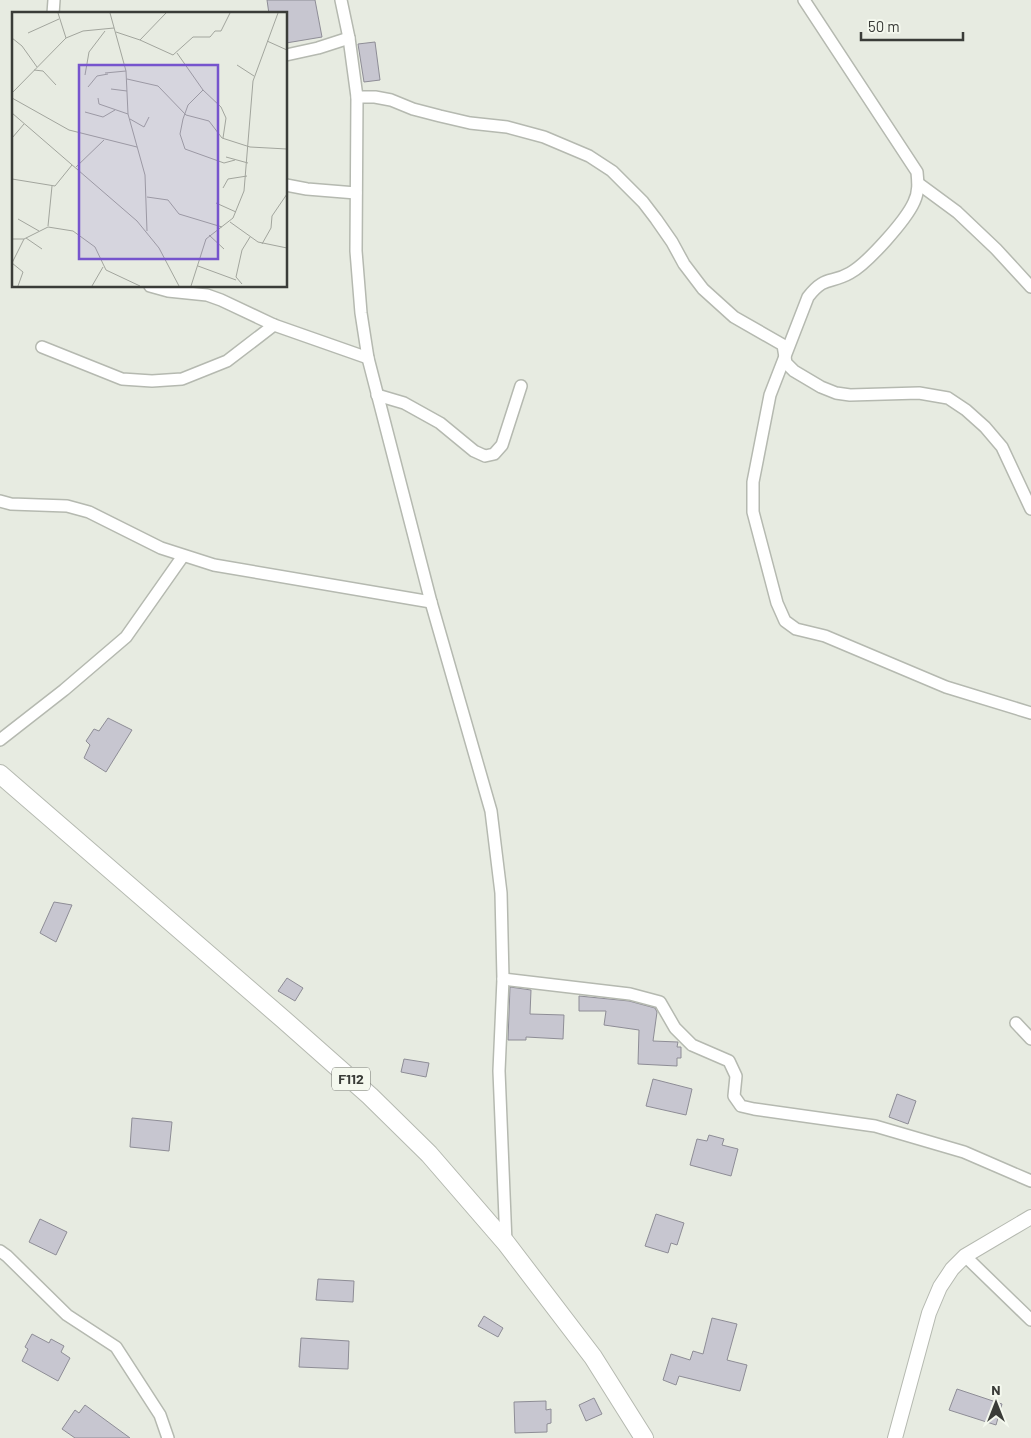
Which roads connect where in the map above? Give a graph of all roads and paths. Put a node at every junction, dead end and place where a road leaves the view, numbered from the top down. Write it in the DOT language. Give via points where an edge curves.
graph roads {
  1 [pos="341,0"];
  2 [pos="804,0"];
  3 [pos="349,38"];
  4 [pos="288,55"];
  5 [pos="357,97"];
  6 [pos="919,184"];
  7 [pos="288,185"];
  8 [pos="356,193"];
  9 [pos="157,288"];
  10 [pos="1031,288"];
  11 [pos="274,325"];
  12 [pos="42,348"];
  13 [pos="785,353"];
  14 [pos="368,358"];
  15 [pos="521,386"];
  16 [pos="377,395"];
  17 [pos="0,501"];
  18 [pos="1031,508"];
  19 [pos="183,556"];
  20 [pos="432,602"];
  21 [pos="1031,713"];
  22 [pos="0,740"];
  23 [pos="0,774"];
  24 [pos="503,979"];
  25 [pos="1016,1023"];
  26 [pos="1031,1039"];
  27 [pos="1031,1181"];
  28 [pos="1031,1217"];
  29 [pos="506,1244"];
  30 [pos="0,1251"];
  31 [pos="965,1256"];
  32 [pos="1031,1320"];
  33 [pos="168,1438"];
  34 [pos="644,1438"];
  35 [pos="895,1438"];
  1 -- 3 [label="street"];
  2 -- 6 [label="street" via="917,172"];
  3 -- 4 [label="street"];
  3 -- 5 [label="street"];
  5 -- 8 [label="street"];
  5 -- 13 [label="street" via="392,100 447,118 507,127 544,137 589,156 612,171 643,202 702,289 734,317 784,344"];
  6 -- 10 [label="street" via="957,212"];
  6 -- 13 [label="street" via="914,202 865,263 848,274 816,286 808,297"];
  7 -- 8 [label="street"];
  8 -- 14 [label="street" via="356,251"];
  9 -- 11 [label="street" via="207,295"];
  11 -- 12 [label="street" via="227,361 182,379 122,379"];
  11 -- 14 [label="street"];
  13 -- 18 [label="street" via="786,363 794,371 836,393 919,393 948,398 985,427 1002,447"];
  13 -- 21 [label="street" via="770,395 753,482 753,512 777,603 785,621 796,629 825,636 946,687"];
  14 -- 16 [label="street"];
  15 -- 16 [label="street" via="502,445 494,454 485,456 440,423 404,404"];
  16 -- 20 [label="street"];
  17 -- 19 [label="street" via="67,506 89,512"];
  19 -- 20 [label="street" via="214,565"];
  19 -- 22 [label="street" via="126,636"];
  20 -- 24 [label="street" via="491,811 501,893"];
  23 -- 29 [label="main road, F112" via="370,1096 428,1154"];
  24 -- 27 [label="street" via="630,994 660,1002 675,1028 692,1044 729,1061 736,1076 734,1096 741,1106 875,1126 964,1152"];
  24 -- 29 [label="street" via="499,1071"];
  25 -- 26 [label="street"];
  28 -- 31 [label="street"];
  29 -- 34 [label="main road, F112" via="593,1357"];
  30 -- 33 [label="street" via="67,1315 116,1347 160,1415"];
  31 -- 32 [label="street"];
  31 -- 35 [label="street" via="952,1268 940,1287 930,1313"];
}
